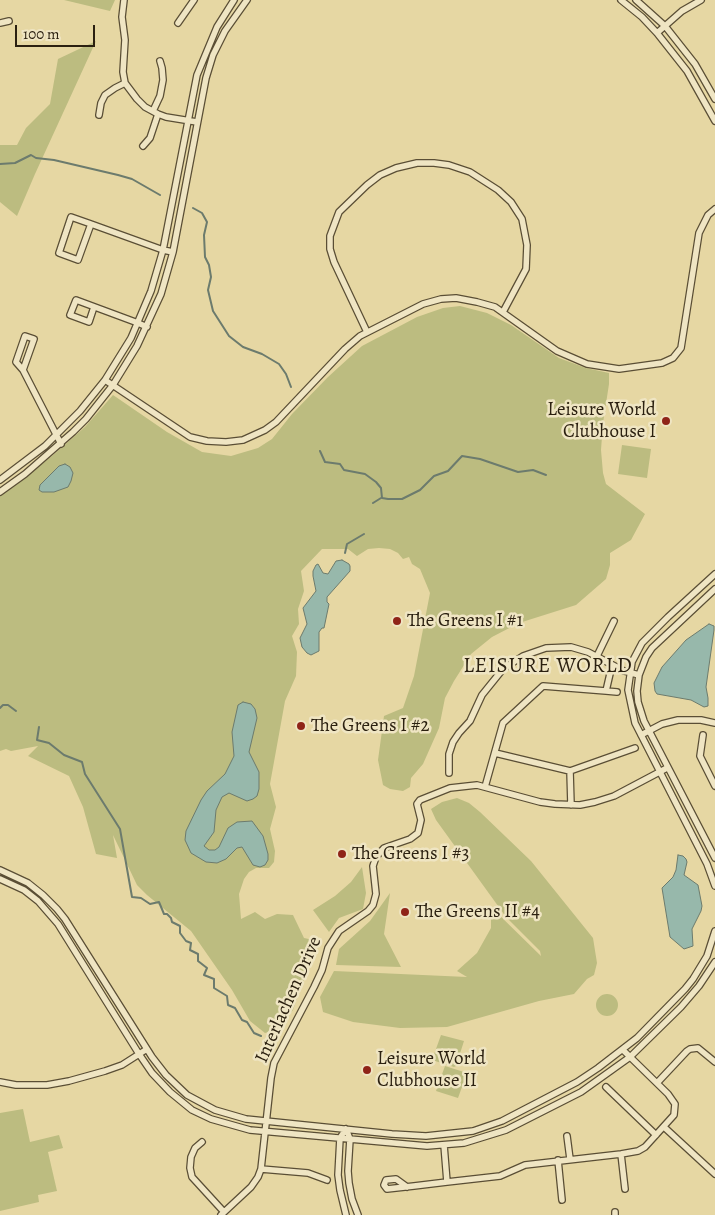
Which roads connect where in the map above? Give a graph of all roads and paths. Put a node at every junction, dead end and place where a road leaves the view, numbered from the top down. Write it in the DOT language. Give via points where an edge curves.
graph roads {
  1 [pos="124,0"];
  2 [pos="194,0"];
  3 [pos="247,0"];
  4 [pos="621,0"];
  5 [pos="636,0"];
  6 [pos="701,0"];
  7 [pos="232,1"];
  8 [pos="240,9"];
  9 [pos="9,21"];
  10 [pos="0,22"];
  11 [pos="178,24"];
  12 [pos="665,26"];
  13 [pos="657,33"];
  14 [pos="160,61"];
  15 [pos="125,83"];
  16 [pos="715,99"];
  17 [pos="156,113"];
  18 [pos="99,115"];
  19 [pos="188,120"];
  20 [pos="715,121"];
  21 [pos="197,122"];
  22 [pos="143,146"];
  23 [pos="715,209"];
  24 [pos="91,224"];
  25 [pos="164,250"];
  26 [pos="173,252"];
  27 [pos="94,307"];
  28 [pos="502,312"];
  29 [pos="138,323"];
  30 [pos="147,327"];
  31 [pos="367,332"];
  32 [pos="22,370"];
  33 [pos="105,380"];
  34 [pos="112,385"];
  35 [pos="56,436"];
  36 [pos="60,444"];
  37 [pos="0,480"];
  38 [pos="0,492"];
  39 [pos="715,574"];
  40 [pos="715,589"];
  41 [pos="614,621"];
  42 [pos="597,656"];
  43 [pos="612,665"];
  44 [pos="629,673"];
  45 [pos="639,675"];
  46 [pos="606,691"];
  47 [pos="617,692"];
  48 [pos="715,723"];
  49 [pos="649,731"];
  50 [pos="640,735"];
  51 [pos="703,735"];
  52 [pos="635,748"];
  53 [pos="494,753"];
  54 [pos="667,768"];
  55 [pos="570,771"];
  56 [pos="660,772"];
  57 [pos="450,773"];
  58 [pos="715,786"];
  59 [pos="486,787"];
  60 [pos="571,805"];
  61 [pos="715,858"];
  62 [pos="0,870"];
  63 [pos="0,879"];
  64 [pos="715,886"];
  65 [pos="715,931"];
  66 [pos="715,962"];
  67 [pos="712,972"];
  68 [pos="147,1049"];
  69 [pos="624,1050"];
  70 [pos="139,1054"];
  71 [pos="630,1057"];
  72 [pos="715,1062"];
  73 [pos="0,1082"];
  74 [pos="657,1083"];
  75 [pos="606,1087"];
  76 [pos="266,1122"];
  77 [pos="664,1127"];
  78 [pos="346,1129"];
  79 [pos="265,1132"];
  80 [pos="656,1135"];
  81 [pos="567,1136"];
  82 [pos="340,1138"];
  83 [pos="350,1139"];
  84 [pos="202,1142"];
  85 [pos="444,1145"];
  86 [pos="621,1154"];
  87 [pos="570,1159"];
  88 [pos="558,1160"];
  89 [pos="261,1169"];
  90 [pos="715,1174"];
  91 [pos="326,1180"];
  92 [pos="447,1182"];
  93 [pos="408,1187"];
  94 [pos="625,1189"];
  95 [pos="562,1200"];
  96 [pos="222,1213"];
  97 [pos="346,1215"];
  98 [pos="358,1215"];
  1 -- 15 [label="street"];
  2 -- 11 [label="street"];
  3 -- 8 [label="street"];
  4 -- 13 [label="street"];
  5 -- 12 [label="street"];
  6 -- 12 [label="street"];
  7 -- 8 [label="street"];
  7 -- 19 [label="street" via="205,52"];
  8 -- 21 [label="street" via="213,55"];
  9 -- 10 [label="street"];
  12 -- 13 [label="street"];
  12 -- 16 [label="street" via="695,64"];
  13 -- 20 [label="street" via="687,71"];
  14 -- 17 [label="street" via="163,80"];
  15 -- 17 [label="street" via="137,99"];
  15 -- 18 [label="street" via="106,95 100,103"];
  17 -- 19 [label="street"];
  17 -- 22 [label="street" via="150,138"];
  19 -- 21 [label="street"];
  19 -- 25 [label="street"];
  21 -- 26 [label="street"];
  23 -- 28 [label="street" via="699,232 682,343 679,352 667,362 628,369 587,364 557,350"];
  24 -- 24 [label="street" via="78,260 59,253 71,217"];
  24 -- 25 [label="street"];
  25 -- 26 [label="street"];
  25 -- 29 [label="street"];
  26 -- 30 [label="street"];
  27 -- 27 [label="street" via="89,322 70,315 76,300"];
  27 -- 29 [label="street"];
  28 -- 31 [label="street" via="477,302 441,299 423,304"];
  28 -- 31 [label="street" via="526,269 527,245 522,219 498,190 470,172 449,165 417,164 396,168 367,185 339,212 330,236 334,262"];
  29 -- 30 [label="street"];
  29 -- 33 [label="street"];
  30 -- 34 [label="street"];
  31 -- 34 [label="street" via="345,349 276,422 242,440 206,441 190,437"];
  32 -- 32 [label="street" via="16,362 25,336 34,339"];
  32 -- 35 [label="street"];
  33 -- 34 [label="street"];
  33 -- 35 [label="street"];
  34 -- 36 [label="street" via="86,419"];
  35 -- 36 [label="street"];
  35 -- 37 [label="street"];
  36 -- 38 [label="street"];
  39 -- 44 [label="street" via="642,643"];
  40 -- 45 [label="street" via="652,648"];
  41 -- 42 [label="street"];
  42 -- 43 [label="street"];
  42 -- 57 [label="street" via="570,647 546,648 523,656 503,669 482,695 470,721 453,742"];
  43 -- 44 [label="street"];
  43 -- 46 [label="street"];
  44 -- 45 [label="street"];
  44 -- 50 [label="street" via="629,704"];
  45 -- 49 [label="street" via="638,702"];
  46 -- 47 [label="street"];
  46 -- 53 [label="street" via="543,686 503,723"];
  48 -- 49 [label="street" via="678,720"];
  49 -- 50 [label="street"];
  49 -- 54 [label="street"];
  50 -- 56 [label="street"];
  51 -- 58 [label="street" via="700,756"];
  52 -- 55 [label="street"];
  53 -- 55 [label="street"];
  53 -- 59 [label="street"];
  54 -- 56 [label="street, Interlachen Drive"];
  54 -- 61 [label="street"];
  55 -- 60 [label="street"];
  56 -- 60 [label="street, Interlachen Drive" via="608,798"];
  56 -- 64 [label="street"];
  59 -- 60 [label="street, Interlachen Drive" via="540,802"];
  59 -- 76 [label="street, Interlachen Drive" via="456,786 420,800 417,804 421,820 418,833 384,848 376,857 373,866 374,905 339,931 328,948 316,983 274,1063"];
  62 -- 68 [label="street" via="28,883 57,909"];
  63 -- 70 [label="street" via="24,890 58,924"];
  65 -- 69 [label="street" via="707,956 693,979"];
  66 -- 67 [label="street"];
  67 -- 71 [label="street"];
  68 -- 70 [label="street"];
  68 -- 76 [label="street" via="166,1075 198,1102 224,1113"];
  69 -- 71 [label="street"];
  69 -- 78 [label="street" via="561,1091 478,1130 426,1136"];
  70 -- 73 [label="street" via="105,1071 69,1081 47,1085"];
  70 -- 79 [label="street" via="160,1082 192,1110 222,1123"];
  71 -- 74 [label="street"];
  71 -- 85 [label="street" via="581,1092 506,1130 464,1143"];
  72 -- 74 [label="street" via="698,1048 687,1051"];
  74 -- 77 [label="street" via="675,1104 674,1115"];
  75 -- 80 [label="street"];
  76 -- 78 [label="street"];
  76 -- 79 [label="street, Interlachen Drive"];
  77 -- 80 [label="street"];
  77 -- 90 [label="street"];
  78 -- 82 [label="street"];
  78 -- 83 [label="street"];
  79 -- 82 [label="street"];
  79 -- 89 [label="street, Interlachen Drive"];
  80 -- 86 [label="street" via="638,1151"];
  81 -- 87 [label="street"];
  82 -- 83 [label="street"];
  82 -- 97 [label="street" via="338,1175"];
  83 -- 85 [label="street"];
  83 -- 98 [label="street" via="348,1171"];
  84 -- 96 [label="street" via="191,1157 192,1177"];
  85 -- 92 [label="street"];
  86 -- 87 [label="street"];
  86 -- 94 [label="street"];
  87 -- 88 [label="street"];
  88 -- 92 [label="street" via="525,1165 500,1176"];
  88 -- 95 [label="street"];
  89 -- 91 [label="street" via="308,1173"];
  89 -- 96 [label="street" via="251,1188"];
  92 -- 93 [label="street"];
}
